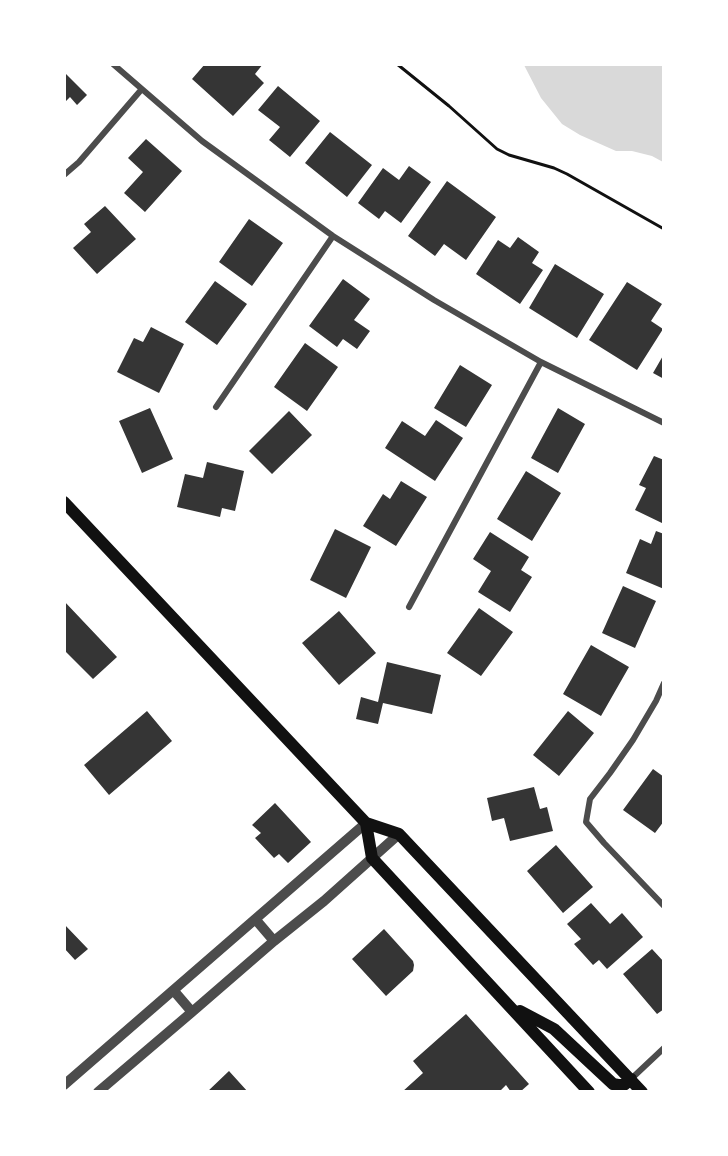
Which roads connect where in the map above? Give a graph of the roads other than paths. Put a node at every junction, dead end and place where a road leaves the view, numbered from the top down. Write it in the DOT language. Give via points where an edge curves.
graph roads {
  1 [pos="113,64"];
  2 [pos="141,90"];
  3 [pos="64,175"];
  4 [pos="333,236"];
  5 [pos="541,362"];
  6 [pos="216,407"];
  7 [pos="663,423"];
  8 [pos="64,502"];
  9 [pos="409,607"];
  10 [pos="663,683"];
  11 [pos="366,824"];
  12 [pos="399,834"];
  13 [pos="372,858"];
  14 [pos="663,906"];
  15 [pos="256,920"];
  16 [pos="274,941"];
  17 [pos="174,991"];
  18 [pos="511,1006"];
  19 [pos="192,1012"];
  20 [pos="663,1048"];
  21 [pos="630,1079"];
  22 [pos="64,1085"];
  23 [pos="98,1092"];
  24 [pos="589,1092"];
  25 [pos="642,1092"];
  1 -- 2 [label="street"];
  2 -- 3 [label="street"];
  2 -- 4 [label="street" via="202,141"];
  4 -- 5 [label="street"];
  4 -- 6 [label="street"];
  5 -- 7 [label="street"];
  5 -- 9 [label="street"];
  8 -- 11 [label="main road"];
  10 -- 14 [label="street" via="633,740 590,800 586,822"];
  11 -- 12 [label="main road"];
  11 -- 13 [label="main road"];
  11 -- 15 [label="street"];
  12 -- 13 [label="street"];
  12 -- 21 [label="main road"];
  13 -- 16 [label="street"];
  13 -- 18 [label="main road"];
  15 -- 16 [label="street"];
  15 -- 17 [label="street"];
  16 -- 19 [label="street"];
  17 -- 19 [label="street"];
  17 -- 22 [label="street"];
  18 -- 21 [label="main road" via="554,1029 613,1084 624,1085"];
  18 -- 24 [label="main road"];
  19 -- 23 [label="street"];
  20 -- 21 [label="street"];
  21 -- 25 [label="main road"];
}
